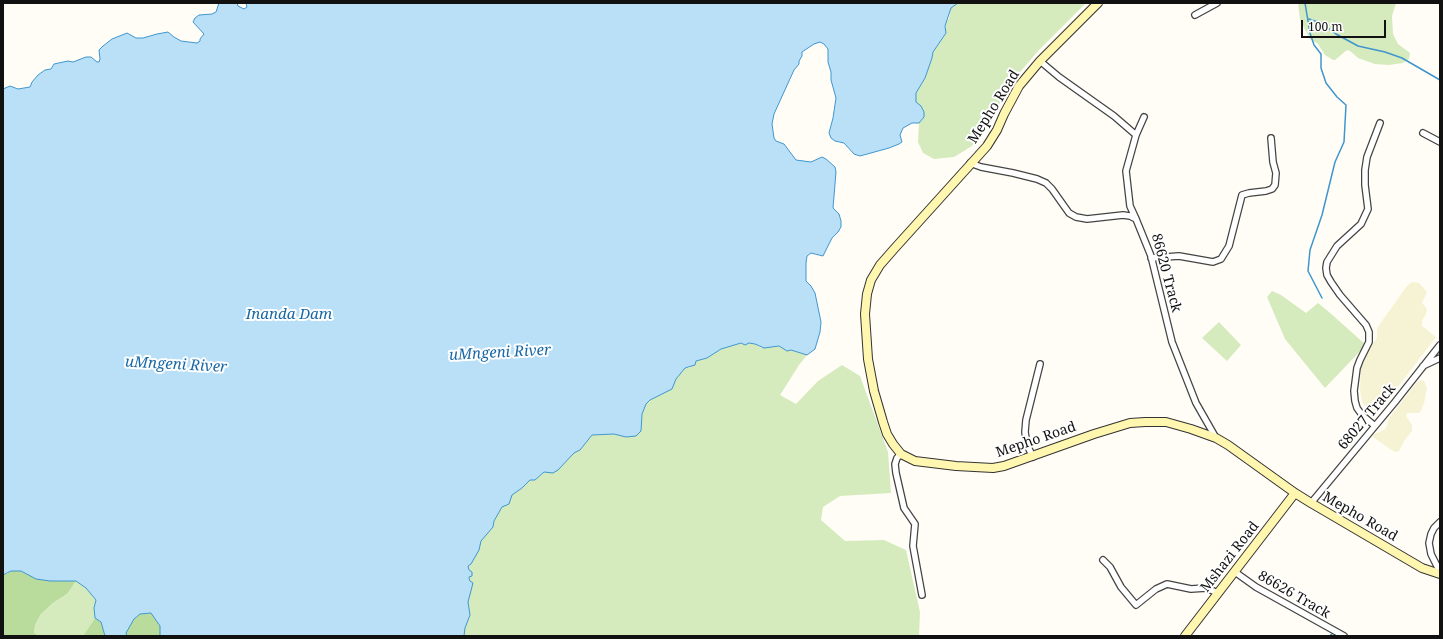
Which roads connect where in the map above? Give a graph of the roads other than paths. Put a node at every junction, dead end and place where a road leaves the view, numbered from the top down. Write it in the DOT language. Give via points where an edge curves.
graph roads {
  1 [pos="1098,3"];
  2 [pos="1217,3"];
  3 [pos="1195,15"];
  4 [pos="1040,61"];
  5 [pos="1144,117"];
  6 [pos="1380,123"];
  7 [pos="1423,133"];
  8 [pos="1136,135"];
  9 [pos="1270,138"];
  10 [pos="1440,142"];
  11 [pos="970,163"];
  12 [pos="1136,219"];
  13 [pos="1151,258"];
  14 [pos="1440,345"];
  15 [pos="1440,358"];
  16 [pos="1040,364"];
  17 [pos="1423,366"];
  18 [pos="1375,426"];
  19 [pos="1216,438"];
  20 [pos="901,454"];
  21 [pos="1033,456"];
  22 [pos="1295,493"];
  23 [pos="1311,503"];
  24 [pos="1440,522"];
  25 [pos="1103,560"];
  26 [pos="1235,572"];
  27 [pos="1440,573"];
  28 [pos="1218,593"];
  29 [pos="922,595"];
  30 [pos="1185,636"];
  31 [pos="1344,636"];
  1 -- 4 [label="street, Mepho Road"];
  2 -- 3 [label="street"];
  4 -- 8 [label="street"];
  4 -- 11 [label="street, Mepho Road" via="1020,86 998,130"];
  5 -- 8 [label="street"];
  6 -- 18 [label="street" via="1367,157 1365,170 1368,209 1361,224 1337,246 1326,268 1331,282 1369,332 1369,342 1357,368 1354,391 1357,408"];
  7 -- 10 [label="street"];
  8 -- 12 [label="street" via="1126,171 1130,206"];
  9 -- 13 [label="street" via="1276,173 1275,185 1266,191 1242,195 1229,246 1221,258 1213,262 1180,256"];
  11 -- 12 [label="street, 86620 Track" via="1037,179 1052,189 1069,213 1076,217 1087,219 1122,215"];
  11 -- 20 [label="street, Mepho Road" via="880,265 871,280 867,294 865,314 870,372 887,434"];
  12 -- 13 [label="street, 86620 Track"];
  13 -- 19 [label="street, 86620 Track" via="1172,342 1196,403"];
  14 -- 17 [label="street, 68027 Track"];
  15 -- 17 [label="street"];
  16 -- 21 [label="street" via="1025,432 1027,445"];
  17 -- 18 [label="street, 68027 Track"];
  18 -- 23 [label="street, 68027 Track"];
  19 -- 21 [label="street, Mepho Road" via="1166,422 1130,423"];
  19 -- 22 [label="street, Mepho Road"];
  20 -- 21 [label="street, Mepho Road" via="924,462 984,469 1004,466"];
  20 -- 29 [label="street" via="895,464 896,473 904,508 915,524 914,546"];
  22 -- 23 [label="street, Mepho Road"];
  22 -- 26 [label="street, Mshazi Road"];
  23 -- 27 [label="street, Mepho Road" via="1422,568"];
  24 -- 27 [label="street" via="1434,528 1429,543"];
  25 -- 28 [label="street" via="1136,605 1156,589 1167,584 1191,589 1206,588"];
  26 -- 28 [label="street, Mshazi Road"];
  26 -- 31 [label="street, 86626 Track" via="1256,587"];
  28 -- 30 [label="street, Mshazi Road"];
}
